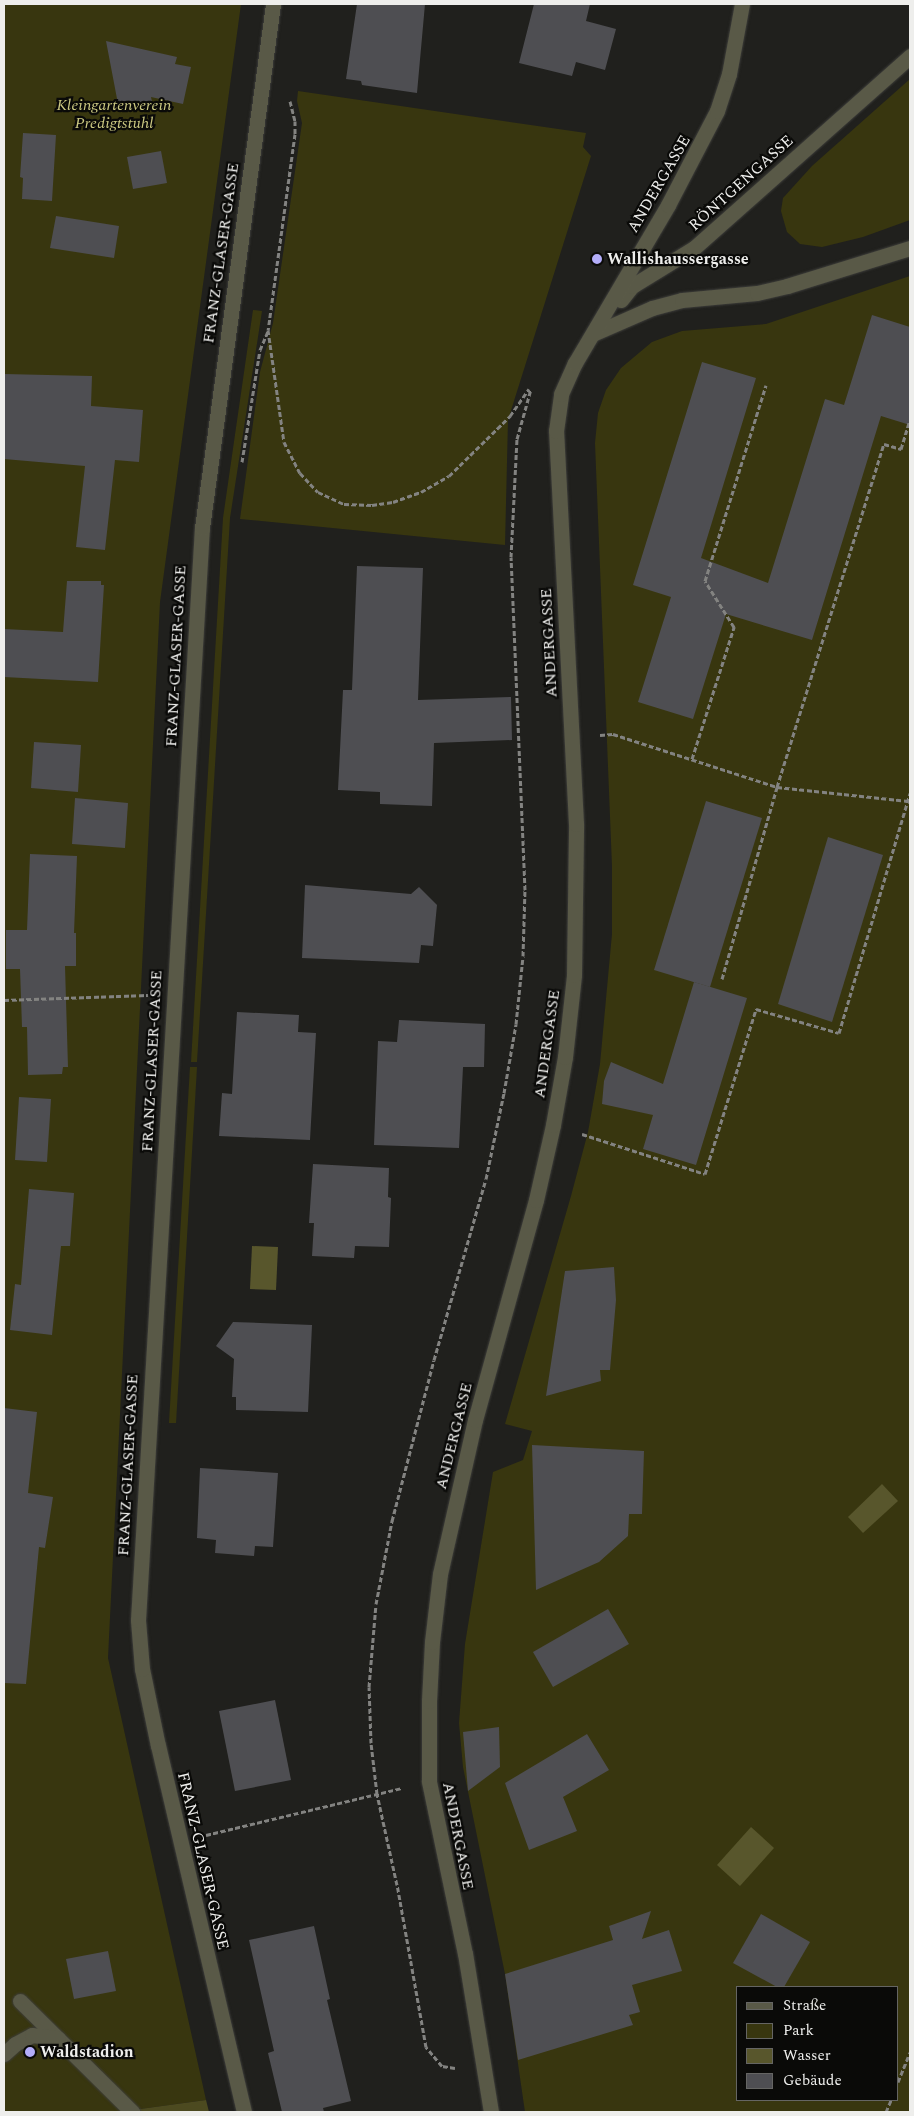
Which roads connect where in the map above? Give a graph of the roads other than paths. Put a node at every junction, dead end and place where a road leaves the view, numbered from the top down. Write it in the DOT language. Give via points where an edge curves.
graph roads {
  1 [pos="273,4"];
  2 [pos="742,4"];
  3 [pos="910,56"];
  4 [pos="910,248"];
  5 [pos="595,333"];
  6 [pos="20,2001"];
  7 [pos="58,2038"];
  8 [pos="4,2054"];
  9 [pos="132,2112"];
  10 [pos="244,2112"];
  11 [pos="492,2112"];
  1 -- 10 [label="street, FRANZ-GLASER-GASSE" via="202,528 138,1620 142,1669 158,1746"];
  2 -- 5 [label="street, ANDERGASSE" via="729,74 717,111 692,162"];
  3 -- 5 [label="street, RÖNTGENGASSE" via="694,248 632,286"];
  4 -- 5 [label="street" via="757,293 682,300 652,308"];
  5 -- 11 [label="street, ANDERGASSE" via="575,363 561,394 556,431 576,824 574,976 565,1057 536,1200 475,1420 440,1574 432,1642 429,1781 465,1954"];
  6 -- 7 [label="street"];
  7 -- 8 [label="street" via="32,2035"];
  7 -- 9 [label="street"];
}
